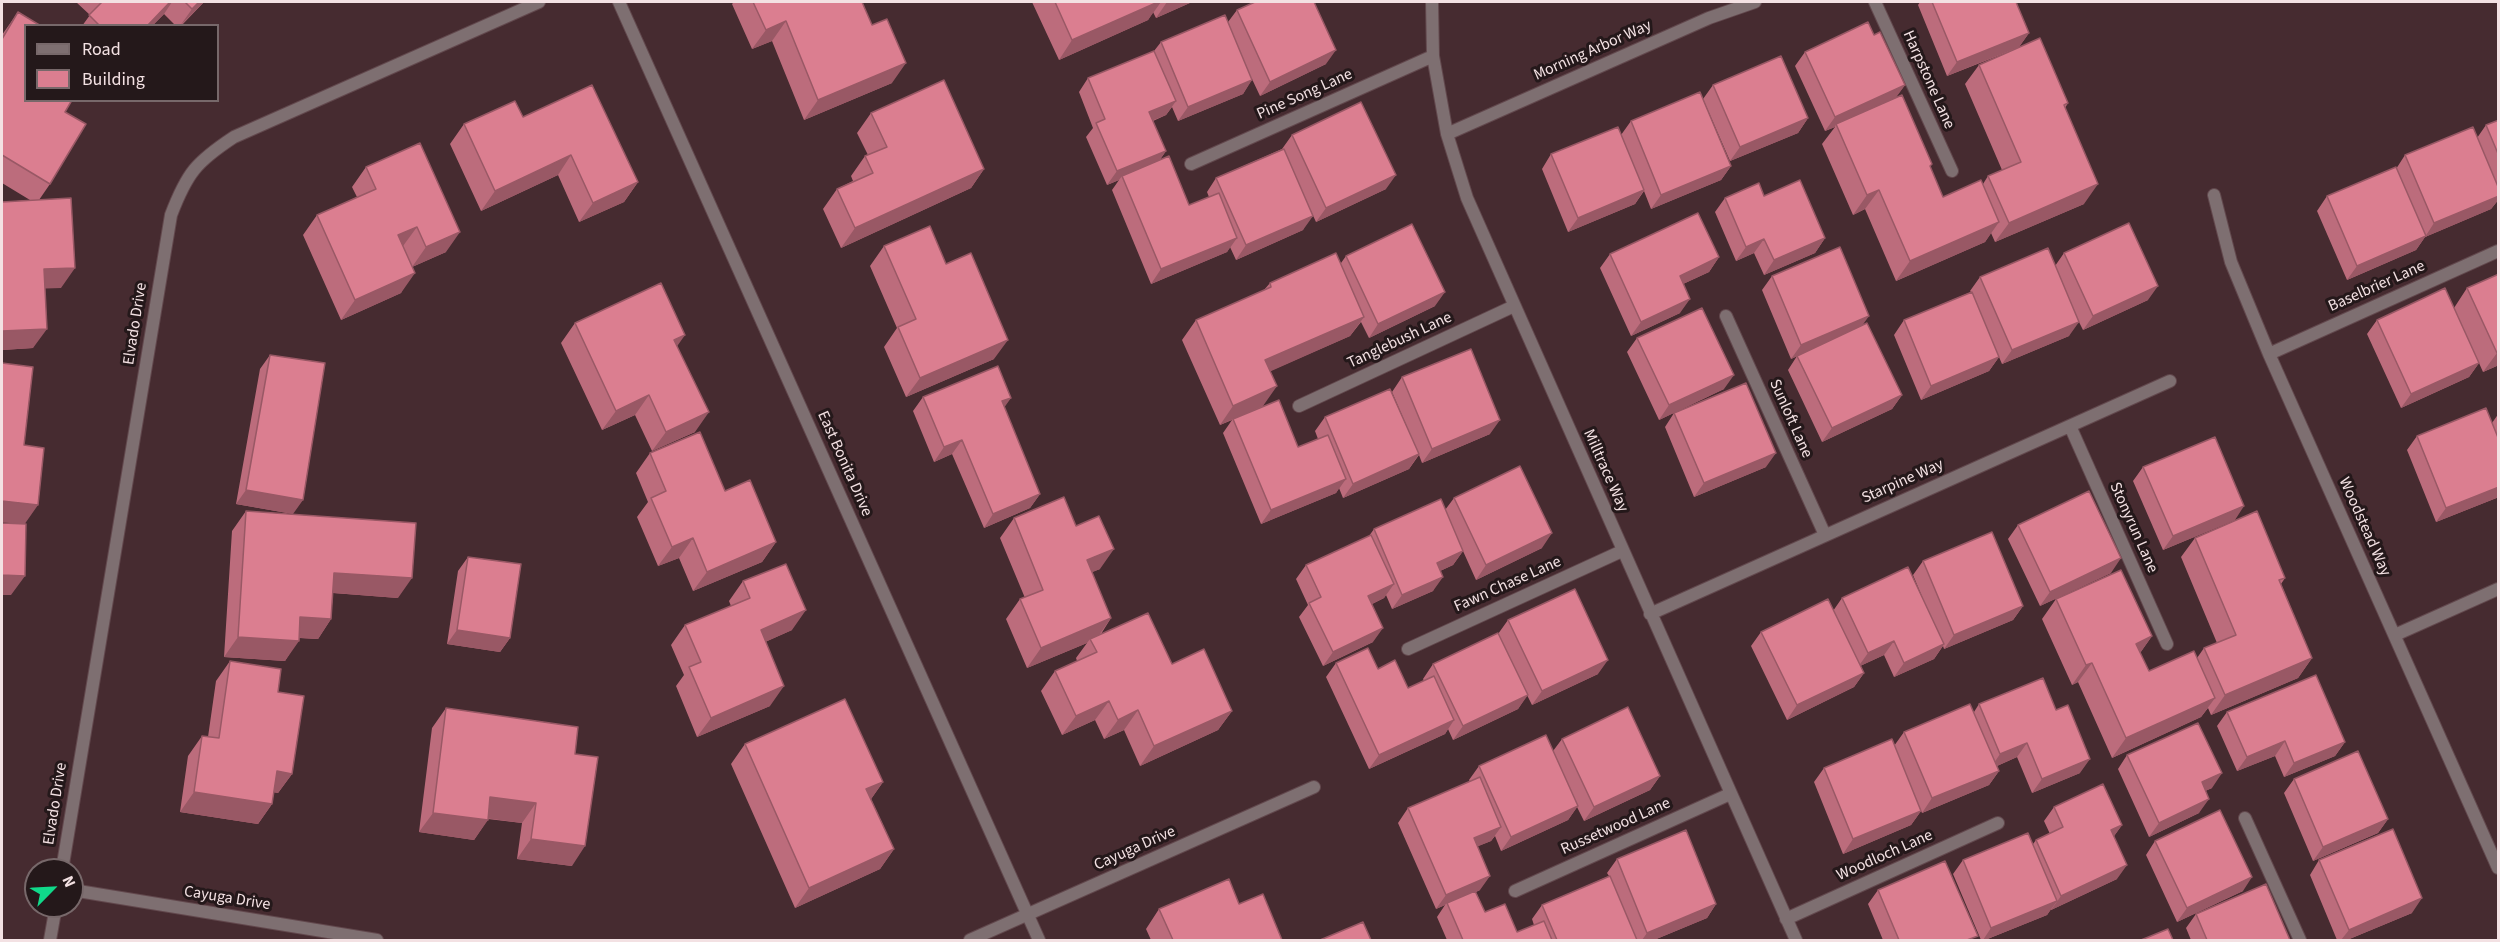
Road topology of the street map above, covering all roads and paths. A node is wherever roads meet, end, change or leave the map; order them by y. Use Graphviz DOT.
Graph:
graph roads {
  1 [pos="539,2"];
  2 [pos="619,2"];
  3 [pos="1432,2"];
  4 [pos="1755,2"];
  5 [pos="1875,2"];
  6 [pos="1433,56"];
  7 [pos="1447,134"];
  8 [pos="1191,164"];
  9 [pos="1952,171"];
  10 [pos="2214,195"];
  11 [pos="2499,251"];
  12 [pos="1514,306"];
  13 [pos="1726,316"];
  14 [pos="2269,354"];
  15 [pos="2170,381"];
  16 [pos="1299,406"];
  17 [pos="2070,426"];
  18 [pos="1825,535"];
  19 [pos="1622,551"];
  20 [pos="2499,589"];
  21 [pos="1650,614"];
  22 [pos="2395,635"];
  23 [pos="2167,644"];
  24 [pos="1407,649"];
  25 [pos="1314,787"];
  26 [pos="1730,794"];
  27 [pos="2245,818"];
  28 [pos="1998,823"];
  29 [pos="64,858"];
  30 [pos="2499,868"];
  31 [pos="1515,891"];
  32 [pos="84,892"];
  33 [pos="1028,915"];
  34 [pos="54,918"];
  35 [pos="1786,919"];
  36 [pos="51,940"];
  37 [pos="376,940"];
  38 [pos="970,940"];
  39 [pos="1039,940"];
  40 [pos="1796,940"];
  41 [pos="2300,940"];
  1 -- 29 [label="street, Elvado Drive"];
  2 -- 33 [label="street, East Bonita Drive"];
  3 -- 6 [label="street, Milltrace Way"];
  4 -- 7 [label="street, Morning Arbor Way"];
  5 -- 9 [label="street, Harpstone Lane"];
  6 -- 7 [label="street, Milltrace Way"];
  6 -- 8 [label="street, Pine Song Lane"];
  7 -- 12 [label="street, Milltrace Way"];
  10 -- 14 [label="street, Woodstead Way"];
  11 -- 14 [label="street, Baselbrier Lane"];
  12 -- 16 [label="street, Tanglebush Lane"];
  12 -- 19 [label="street, Milltrace Way"];
  13 -- 18 [label="street, Sunloft Lane"];
  14 -- 22 [label="street, Woodstead Way"];
  15 -- 17 [label="street, Starpine Way"];
  17 -- 18 [label="street, Starpine Way"];
  17 -- 23 [label="street, Stonyrun Lane"];
  18 -- 21 [label="street, Starpine Way"];
  19 -- 21 [label="street, Milltrace Way"];
  19 -- 24 [label="street, Fawn Chase Lane"];
  20 -- 22 [label="street"];
  21 -- 26 [label="street, Milltrace Way"];
  22 -- 30 [label="street, Woodstead Way"];
  25 -- 33 [label="street, Cayuga Drive"];
  26 -- 31 [label="street, Russetwood Lane"];
  26 -- 35 [label="street, Milltrace Way"];
  27 -- 41 [label="street"];
  28 -- 35 [label="street, Woodloch Lane"];
  32 -- 37 [label="street, Cayuga Drive"];
  33 -- 38 [label="street, Cayuga Drive"];
  33 -- 39 [label="street, East Bonita Drive"];
  34 -- 36 [label="street"];
  35 -- 40 [label="street, Milltrace Way"];
}
